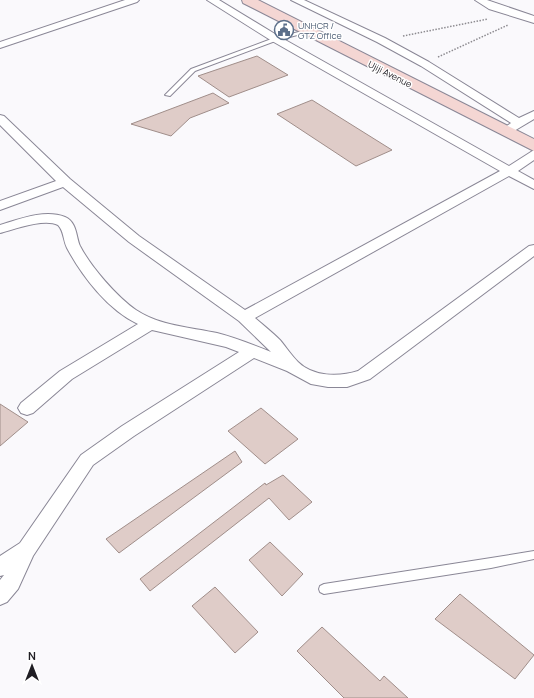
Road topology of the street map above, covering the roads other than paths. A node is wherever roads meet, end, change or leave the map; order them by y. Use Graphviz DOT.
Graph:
graph roads {
  1 [pos="134,0"];
  2 [pos="212,0"];
  3 [pos="248,0"];
  4 [pos="296,0"];
  5 [pos="480,0"];
  6 [pos="532,18"];
  7 [pos="307,31"];
  8 [pos="276,39"];
  9 [pos="0,45"];
  10 [pos="168,95"];
  11 [pos="534,114"];
  12 [pos="0,118"];
  13 [pos="520,123"];
  14 [pos="506,131"];
  15 [pos="534,146"];
  16 [pos="534,154"];
  17 [pos="509,171"];
  18 [pos="65,182"];
  19 [pos="534,184"];
  20 [pos="0,206"];
  21 [pos="0,228"];
  22 [pos="534,249"];
  23 [pos="244,317"];
  24 [pos="150,324"];
  25 [pos="254,350"];
  26 [pos="293,367"];
  27 [pos="27,408"];
  28 [pos="27,549"];
  29 [pos="534,555"];
  30 [pos="0,567"];
  31 [pos="324,589"];
  32 [pos="0,595"];
  1 -- 9 [label="street"];
  2 -- 8 [label="street"];
  3 -- 7 [label="street, Ujiji Avenue"];
  4 -- 13 [label="street"];
  5 -- 6 [label="street"];
  7 -- 8 [label="lane"];
  7 -- 14 [label="street, Ujiji Avenue"];
  8 -- 10 [label="lane"];
  8 -- 17 [label="street"];
  11 -- 13 [label="street"];
  12 -- 18 [label="street"];
  13 -- 14 [label="street"];
  14 -- 15 [label="street, Ujiji Avenue"];
  16 -- 17 [label="street"];
  17 -- 19 [label="street"];
  17 -- 23 [label="street"];
  18 -- 20 [label="street"];
  18 -- 23 [label="street"];
  21 -- 24 [label="street"];
  22 -- 26 [label="street"];
  23 -- 26 [label="street"];
  24 -- 25 [label="street"];
  24 -- 27 [label="street"];
  25 -- 26 [label="street"];
  25 -- 28 [label="street"];
  28 -- 30 [label="street"];
  28 -- 32 [label="street"];
  29 -- 31 [label="lane"];
}
